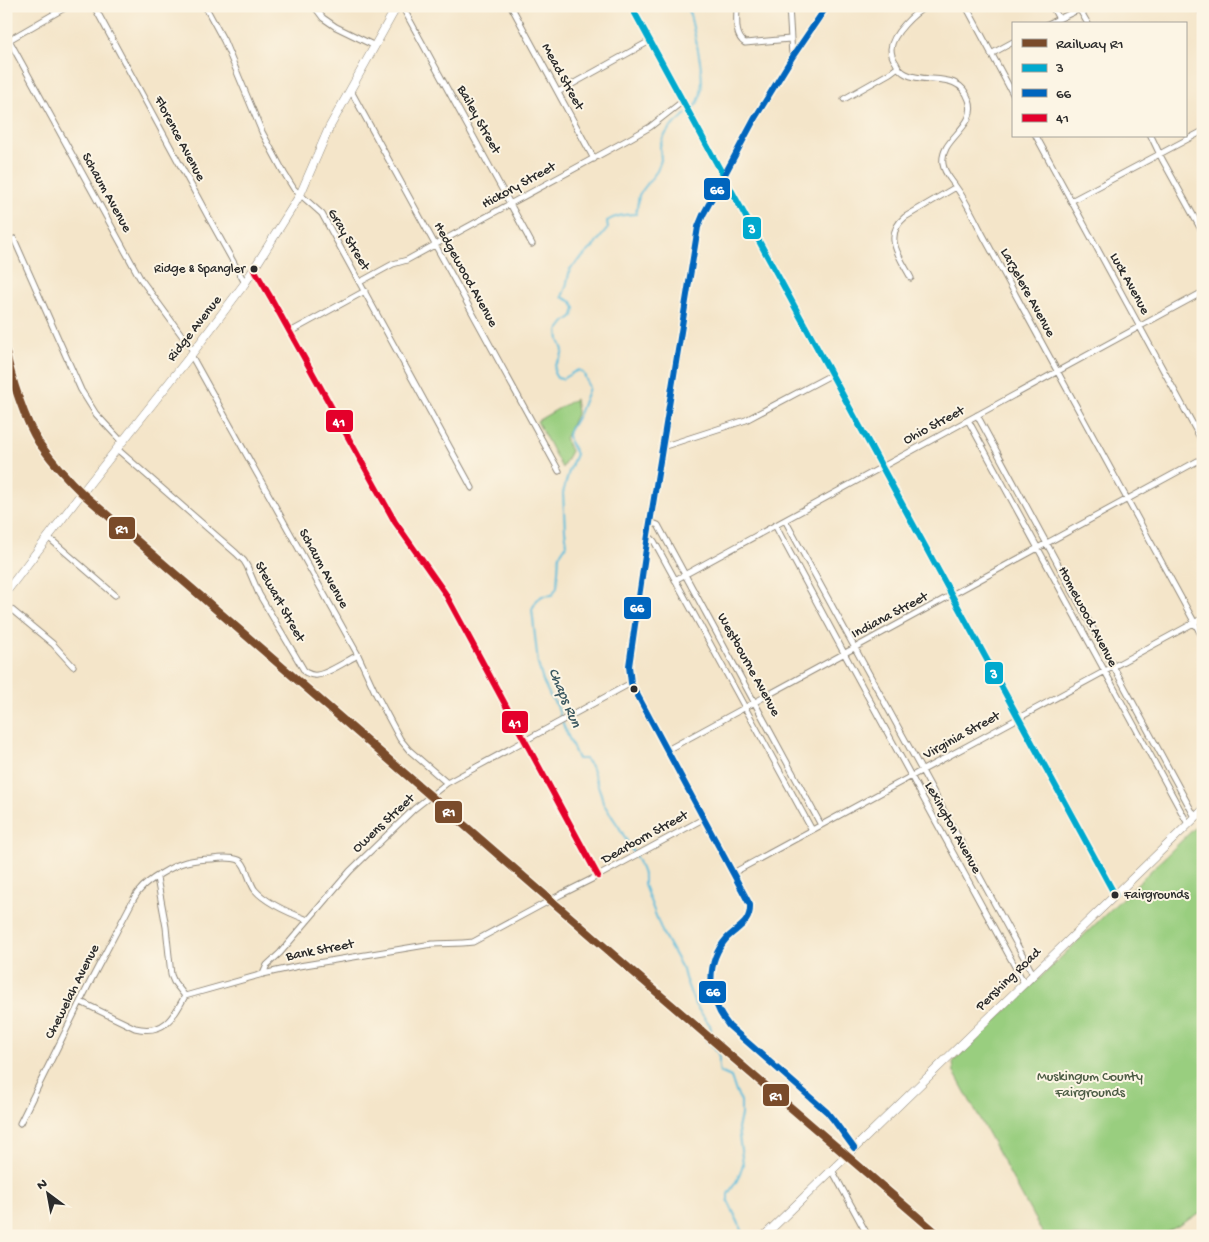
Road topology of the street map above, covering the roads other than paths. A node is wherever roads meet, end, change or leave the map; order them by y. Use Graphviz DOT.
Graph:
graph roads {
  1 [pos="68,6"];
  2 [pos="94,6"];
  3 [pos="205,6"];
  4 [pos="314,6"];
  5 [pos="398,6"];
  6 [pos="402,6"];
  7 [pos="511,6"];
  8 [pos="631,6"];
  9 [pos="736,6"];
  10 [pos="789,6"];
  11 [pos="827,6"];
  12 [pos="927,6"];
  13 [pos="966,6"];
  14 [pos="1052,6"];
  15 [pos="1086,6"];
  16 [pos="1199,6"];
  17 [pos="1080,10"];
  18 [pos="1203,13"];
  19 [pos="1059,19"];
  20 [pos="1052,22"];
  21 [pos="1087,22"];
  22 [pos="790,39"];
  23 [pos="650,41"];
  24 [pos="1012,43"];
  25 [pos="375,46"];
  26 [pos="992,54"];
  27 [pos="792,56"];
  28 [pos="898,68"];
  29 [pos="350,91"];
  30 [pos="558,92"];
  31 [pos="1012,92"];
  32 [pos="844,99"];
  33 [pos="685,104"];
  34 [pos="1203,131"];
  35 [pos="1037,138"];
  36 [pos="1152,138"];
  37 [pos="1159,154"];
  38 [pos="594,159"];
  39 [pos="724,176"];
  40 [pos="956,187"];
  41 [pos="300,195"];
  42 [pos="1071,201"];
  43 [pos="511,204"];
  44 [pos="1203,233"];
  45 [pos="14,239"];
  46 [pos="532,244"];
  47 [pos="435,245"];
  48 [pos="254,269"];
  49 [pos="911,278"];
  50 [pos="360,282"];
  51 [pos="246,283"];
  52 [pos="365,291"];
  53 [pos="1203,292"];
  54 [pos="1140,327"];
  55 [pos="290,332"];
  56 [pos="192,353"];
  57 [pos="1058,372"];
  58 [pos="831,375"];
  59 [pos="977,415"];
  60 [pos="968,420"];
  61 [pos="122,442"];
  62 [pos="1203,443"];
  63 [pos="662,447"];
  64 [pos="117,449"];
  65 [pos="1203,458"];
  66 [pos="881,467"];
  67 [pos="559,471"];
  68 [pos="472,488"];
  69 [pos="1127,499"];
  70 [pos="786,520"];
  71 [pos="650,522"];
  72 [pos="775,525"];
  73 [pos="648,535"];
  74 [pos="48,537"];
  75 [pos="1046,543"];
  76 [pos="1037,548"];
  77 [pos="685,574"];
  78 [pos="675,580"];
  79 [pos="6,592"];
  80 [pos="115,595"];
  81 [pos="951,595"];
  82 [pos="6,605"];
  83 [pos="1203,618"];
  84 [pos="1194,622"];
  85 [pos="1203,638"];
  86 [pos="855,647"];
  87 [pos="844,653"];
  88 [pos="358,655"];
  89 [pos="1113,665"];
  90 [pos="73,666"];
  91 [pos="1103,671"];
  92 [pos="631,683"];
  93 [pos="755,702"];
  94 [pos="745,707"];
  95 [pos="1018,718"];
  96 [pos="524,741"];
  97 [pos="667,750"];
  98 [pos="922,770"];
  99 [pos="912,776"];
  100 [pos="447,783"];
  101 [pos="1203,810"];
  102 [pos="1195,817"];
  103 [pos="703,819"];
  104 [pos="1188,824"];
  105 [pos="821,825"];
  106 [pos="812,830"];
  107 [pos="733,873"];
  108 [pos="598,876"];
  109 [pos="157,878"];
  110 [pos="1115,895"];
  111 [pos="308,920"];
  112 [pos="463,943"];
  113 [pos="263,974"];
  114 [pos="1033,974"];
  115 [pos="1024,983"];
  116 [pos="184,996"];
  117 [pos="81,1002"];
  118 [pos="20,1123"];
  119 [pos="854,1148"];
  120 [pos="832,1170"];
  121 [pos="764,1236"];
  122 [pos="868,1236"];
  1 -- 56 [label="street, Schaum Avenue"];
  2 -- 51 [label="street, Florence Avenue"];
  3 -- 41 [label="street, Gray Street"];
  4 -- 25 [label="street"];
  5 -- 25 [label="street, Ridge Avenue"];
  6 -- 43 [label="street, Bailey Street"];
  7 -- 30 [label="street, Mead Street"];
  8 -- 23 [label="street"];
  9 -- 22 [label="street"];
  10 -- 22 [label="street"];
  11 -- 27 [label="street"];
  12 -- 28 [label="street"];
  13 -- 26 [label="street"];
  14 -- 19 [label="street"];
  15 -- 17 [label="street"];
  16 -- 18 [label="street"];
  17 -- 19 [label="street"];
  17 -- 21 [label="street"];
  19 -- 20 [label="street"];
  22 -- 27 [label="street"];
  23 -- 30 [label="street"];
  23 -- 33 [label="street"];
  24 -- 26 [label="street"];
  25 -- 29 [label="street, Ridge Avenue"];
  26 -- 31 [label="street"];
  27 -- 39 [label="street"];
  28 -- 32 [label="street"];
  28 -- 40 [label="street, Larzelere Avenue"];
  29 -- 41 [label="street, Ridge Avenue"];
  29 -- 47 [label="street, Hedgewood Avenue"];
  30 -- 38 [label="street, Mead Street"];
  33 -- 38 [label="street, Hickory Street"];
  33 -- 39 [label="street"];
  34 -- 37 [label="street"];
  35 -- 42 [label="street, Luck Avenue"];
  36 -- 37 [label="street"];
  37 -- 42 [label="street"];
  37 -- 44 [label="street"];
  38 -- 43 [label="street, Hickory Street"];
  39 -- 58 [label="street"];
  39 -- 63 [label="street"];
  40 -- 49 [label="street"];
  40 -- 57 [label="street, Larzelere Avenue"];
  41 -- 48 [label="street, Ridge Avenue"];
  41 -- 50 [label="street, Gray Street"];
  42 -- 54 [label="street, Luck Avenue"];
  43 -- 46 [label="street, Bailey Street"];
  43 -- 47 [label="street, Hickory Street"];
  45 -- 61 [label="street"];
  47 -- 50 [label="street, Hickory Street"];
  47 -- 67 [label="street, Hedgewood Avenue"];
  48 -- 51 [label="street, Ridge Avenue"];
  48 -- 55 [label="street"];
  50 -- 52 [label="street, Gray Street"];
  51 -- 56 [label="street, Ridge Avenue"];
  52 -- 55 [label="street"];
  52 -- 68 [label="street, Gray Street"];
  53 -- 54 [label="street, Ohio Street"];
  54 -- 57 [label="street, Ohio Street"];
  54 -- 62 [label="street, Luck Avenue"];
  55 -- 96 [label="street"];
  56 -- 61 [label="street, Ridge Avenue"];
  56 -- 88 [label="street, Schaum Avenue"];
  57 -- 59 [label="street, Ohio Street"];
  57 -- 69 [label="street, Larzelere Avenue"];
  58 -- 63 [label="street"];
  58 -- 66 [label="street"];
  59 -- 60 [label="street, Ohio Street"];
  59 -- 75 [label="street, Homewood Avenue"];
  60 -- 66 [label="street, Ohio Street"];
  60 -- 76 [label="street, Homewood Avenue"];
  61 -- 64 [label="street, Ridge Avenue"];
  63 -- 71 [label="street"];
  64 -- 74 [label="street, Ridge Avenue"];
  64 -- 88 [label="street, Stewart Street"];
  65 -- 69 [label="street, Indiana Street"];
  66 -- 70 [label="street, Ohio Street"];
  66 -- 81 [label="street"];
  69 -- 75 [label="street, Indiana Street"];
  69 -- 84 [label="street, Larzelere Avenue"];
  70 -- 72 [label="street, Ohio Street"];
  70 -- 86 [label="street, Lexington Avenue"];
  71 -- 73 [label="street"];
  71 -- 77 [label="street, Westbourne Avenue"];
  72 -- 77 [label="street, Ohio Street"];
  72 -- 87 [label="street, Lexington Avenue"];
  73 -- 78 [label="street, Westbourne Avenue"];
  73 -- 92 [label="street"];
  74 -- 79 [label="street, Ridge Avenue"];
  74 -- 80 [label="street"];
  75 -- 76 [label="street, Indiana Street"];
  75 -- 89 [label="street, Homewood Avenue"];
  76 -- 81 [label="street, Indiana Street"];
  76 -- 91 [label="street, Homewood Avenue"];
  77 -- 78 [label="street, Ohio Street"];
  77 -- 93 [label="street, Westbourne Avenue"];
  78 -- 94 [label="street, Westbourne Avenue"];
  81 -- 86 [label="street, Indiana Street"];
  81 -- 95 [label="street"];
  82 -- 90 [label="street"];
  83 -- 84 [label="street, Virginia Street"];
  84 -- 85 [label="street, Larzelere Avenue"];
  84 -- 89 [label="street, Virginia Street"];
  86 -- 87 [label="street, Indiana Street"];
  86 -- 98 [label="street, Lexington Avenue"];
  87 -- 93 [label="street, Indiana Street"];
  87 -- 99 [label="street, Lexington Avenue"];
  88 -- 100 [label="street, Schaum Avenue"];
  89 -- 91 [label="street, Virginia Street"];
  89 -- 102 [label="street, Homewood Avenue"];
  91 -- 95 [label="street, Virginia Street"];
  91 -- 104 [label="street, Homewood Avenue"];
  92 -- 96 [label="street, Owens Street"];
  92 -- 97 [label="street"];
  93 -- 94 [label="street, Indiana Street"];
  93 -- 105 [label="street, Westbourne Avenue"];
  94 -- 97 [label="street, Indiana Street"];
  94 -- 106 [label="street, Westbourne Avenue"];
  95 -- 98 [label="street, Virginia Street"];
  95 -- 110 [label="street"];
  96 -- 100 [label="street, Owens Street"];
  96 -- 108 [label="street"];
  97 -- 103 [label="street"];
  98 -- 99 [label="street, Virginia Street"];
  98 -- 114 [label="street, Lexington Avenue"];
  99 -- 105 [label="street, Virginia Street"];
  99 -- 115 [label="street, Lexington Avenue"];
  100 -- 111 [label="street, Owens Street"];
  101 -- 102 [label="street, Pershing Road"];
  102 -- 104 [label="street, Pershing Road"];
  103 -- 107 [label="street"];
  103 -- 108 [label="street, Dearborn Street"];
  104 -- 110 [label="street, Pershing Road"];
  105 -- 106 [label="street, Virginia Street"];
  106 -- 107 [label="street, Virginia Street"];
  107 -- 119 [label="street"];
  108 -- 112 [label="street, Dearborn Street"];
  109 -- 111 [label="street, Chewelah Avenue"];
  109 -- 116 [label="street"];
  109 -- 117 [label="street, Chewelah Avenue"];
  110 -- 114 [label="street, Pershing Road"];
  111 -- 113 [label="street, Owens Street"];
  112 -- 113 [label="street, Bank Street"];
  113 -- 116 [label="street, Bank Street"];
  114 -- 115 [label="street, Pershing Road"];
  115 -- 119 [label="street, Pershing Road"];
  116 -- 117 [label="street"];
  117 -- 118 [label="street, Chewelah Avenue"];
  119 -- 120 [label="street, Pershing Road"];
  120 -- 121 [label="street, Pershing Road"];
  120 -- 122 [label="street"];
}
